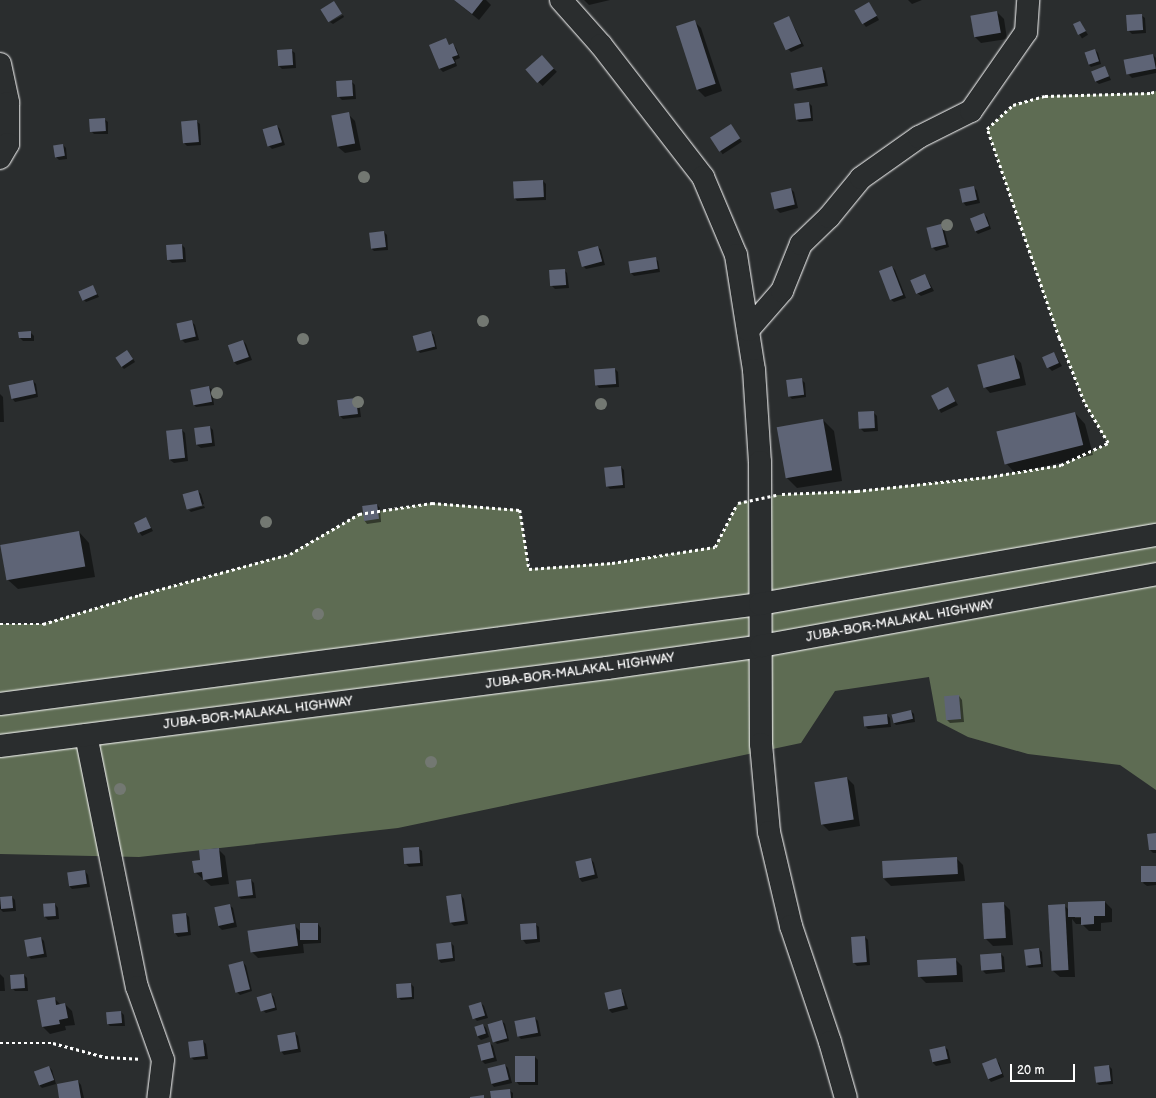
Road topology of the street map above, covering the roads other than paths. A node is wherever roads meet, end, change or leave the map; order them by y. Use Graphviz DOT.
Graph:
graph roads {
  1 [pos="561,0"];
  2 [pos="1028,0"];
  3 [pos="0,64"];
  4 [pos="0,158"];
  5 [pos="748,330"];
  6 [pos="1156,535"];
  7 [pos="1156,574"];
  8 [pos="760,604"];
  9 [pos="761,646"];
  10 [pos="0,704"];
  11 [pos="86,735"];
  12 [pos="0,746"];
  13 [pos="158,1098"];
  14 [pos="846,1098"];
  1 -- 5 [label="main road"];
  2 -- 5 [label="main road"];
  3 -- 4 [label="main road"];
  5 -- 8 [label="main road"];
  6 -- 8 [label="main road"];
  7 -- 9 [label="main road, JUBA-BOR-MALAKAL HIGHWAY"];
  8 -- 9 [label="main road"];
  8 -- 10 [label="main road"];
  9 -- 11 [label="main road, JUBA-BOR-MALAKAL HIGHWAY"];
  9 -- 14 [label="main road"];
  11 -- 12 [label="main road, JUBA-BOR-MALAKAL HIGHWAY"];
  11 -- 13 [label="main road"];
}
